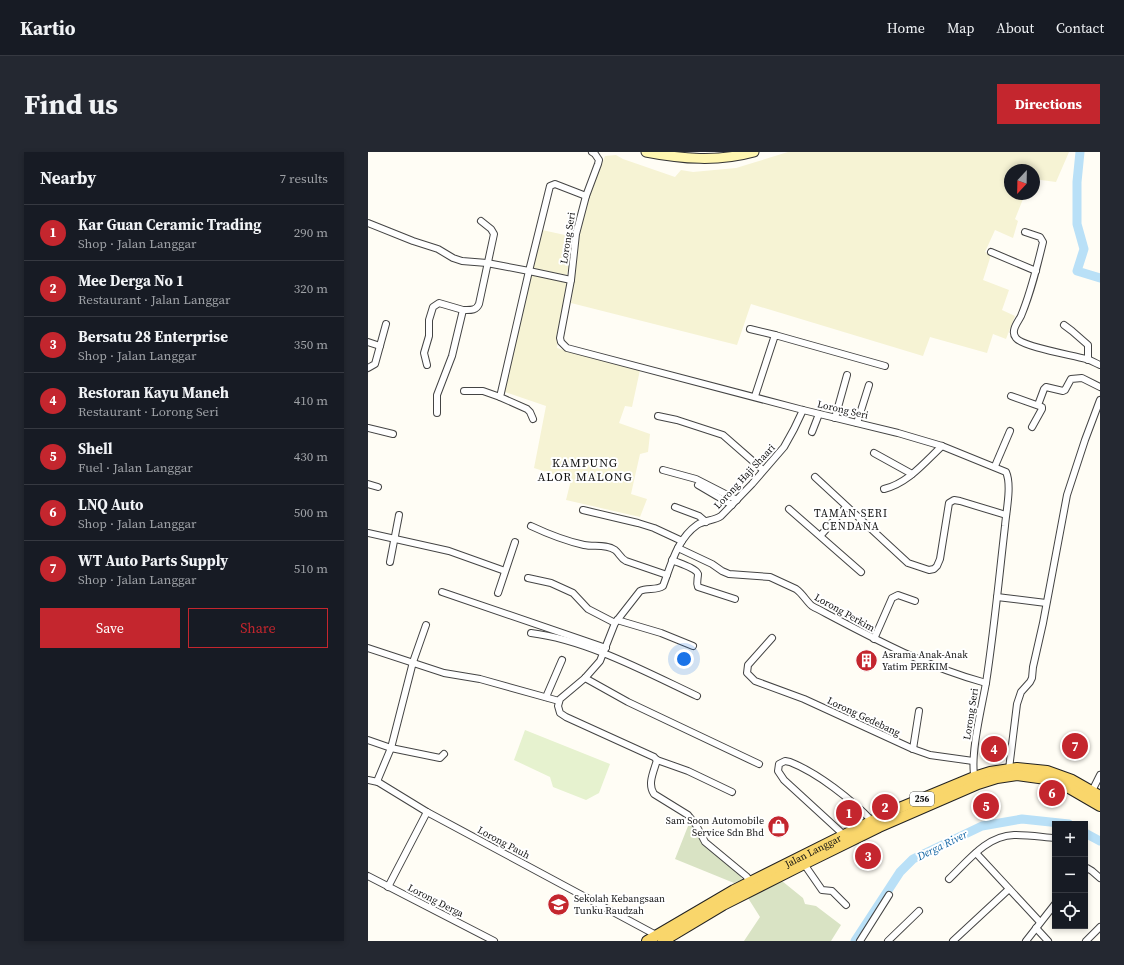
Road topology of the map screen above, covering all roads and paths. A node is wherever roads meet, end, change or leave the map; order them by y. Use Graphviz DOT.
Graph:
graph roads {
  1 [pos="592,152"];
  2 [pos="646,152"];
  3 [pos="754,152"];
  4 [pos="586,196"];
  5 [pos="481,221"];
  6 [pos="368,223"];
  7 [pos="1025,232"];
  8 [pos="991,252"];
  9 [pos="487,263"];
  10 [pos="529,270"];
  11 [pos="1036,271"];
  12 [pos="571,280"];
  13 [pos="463,310"];
  14 [pos="386,324"];
  15 [pos="1064,325"];
  16 [pos="750,329"];
  17 [pos="775,336"];
  18 [pos="368,342"];
  19 [pos="380,346"];
  20 [pos="1088,360"];
  21 [pos="427,364"];
  22 [pos="1100,365"];
  23 [pos="885,366"];
  24 [pos="368,368"];
  25 [pos="847,375"];
  26 [pos="869,385"];
  27 [pos="1100,387"];
  28 [pos="464,392"];
  29 [pos="755,396"];
  30 [pos="1011,396"];
  31 [pos="500,397"];
  32 [pos="1100,400"];
  33 [pos="1038,405"];
  34 [pos="803,410"];
  35 [pos="437,413"];
  36 [pos="819,414"];
  37 [pos="658,416"];
  38 [pos="835,418"];
  39 [pos="533,419"];
  40 [pos="857,422"];
  41 [pos="1032,427"];
  42 [pos="368,428"];
  43 [pos="1010,431"];
  44 [pos="812,432"];
  45 [pos="393,434"];
  46 [pos="942,446"];
  47 [pos="874,453"];
  48 [pos="995,466"];
  49 [pos="663,470"];
  50 [pos="763,470"];
  51 [pos="912,474"];
  52 [pos="814,477"];
  53 [pos="368,484"];
  54 [pos="698,485"];
  55 [pos="378,487"];
  56 [pos="884,489"];
  57 [pos="737,500"];
  58 [pos="732,505"];
  59 [pos="675,507"];
  60 [pos="846,507"];
  61 [pos="789,509"];
  62 [pos="583,510"];
  63 [pos="399,515"];
  64 [pos="1006,515"];
  65 [pos="706,522"];
  66 [pos="531,526"];
  67 [pos="368,533"];
  68 [pos="820,535"];
  69 [pos="394,539"];
  70 [pos="682,541"];
  71 [pos="515,542"];
  72 [pos="678,548"];
  73 [pos="672,560"];
  74 [pos="390,562"];
  75 [pos="505,570"];
  76 [pos="862,572"];
  77 [pos="667,575"];
  78 [pos="528,578"];
  79 [pos="442,592"];
  80 [pos="498,593"];
  81 [pos="997,597"];
  82 [pos="735,600"];
  83 [pos="915,601"];
  84 [pos="1046,603"];
  85 [pos="616,621"];
  86 [pos="426,625"];
  87 [pos="531,633"];
  88 [pos="772,638"];
  89 [pos="874,639"];
  90 [pos="694,646"];
  91 [pos="368,648"];
  92 [pos="605,651"];
  93 [pos="562,660"];
  94 [pos="413,662"];
  95 [pos="586,678"];
  96 [pos="986,683"];
  97 [pos="697,696"];
  98 [pos="546,697"];
  99 [pos="559,701"];
  100 [pos="919,712"];
  101 [pos="368,740"];
  102 [pos="391,748"];
  103 [pos="913,749"];
  104 [pos="444,754"];
  105 [pos="657,760"];
  106 [pos="973,761"];
  107 [pos="759,764"];
  108 [pos="1009,769"];
  109 [pos="1100,775"];
  110 [pos="368,780"];
  111 [pos="976,780"];
  112 [pos="378,782"];
  113 [pos="732,792"];
  114 [pos="1096,794"];
  115 [pos="1100,806"];
  116 [pos="427,812"];
  117 [pos="872,821"];
  118 [pos="844,835"];
  119 [pos="1052,838"];
  120 [pos="976,852"];
  121 [pos="804,864"];
  122 [pos="1088,869"];
  123 [pos="368,876"];
  124 [pos="1100,878"];
  125 [pos="949,879"];
  126 [pos="754,885"];
  127 [pos="388,887"];
  128 [pos="1009,889"];
  129 [pos="889,895"];
  130 [pos="846,904"];
  131 [pos="1052,908"];
  132 [pos="919,911"];
  133 [pos="1040,922"];
  134 [pos="1100,927"];
  135 [pos="1036,928"];
  136 [pos="659,938"];
  137 [pos="494,941"];
  138 [pos="647,941"];
  139 [pos="860,941"];
  140 [pos="888,941"];
  141 [pos="954,941"];
  142 [pos="1026,941"];
  143 [pos="1048,941"];
  144 [pos="1086,941"];
  1 -- 4 [label="street, Lorong Seri"];
  2 -- 3 [label="main road"];
  4 -- 10 [label="street"];
  4 -- 12 [label="street, Lorong Seri"];
  5 -- 9 [label="street"];
  6 -- 9 [label="street"];
  7 -- 11 [label="street"];
  8 -- 11 [label="street"];
  9 -- 10 [label="street"];
  9 -- 13 [label="street"];
  10 -- 12 [label="street"];
  10 -- 31 [label="street"];
  11 -- 20 [label="street"];
  12 -- 29 [label="street, Lorong Seri"];
  13 -- 21 [label="street"];
  13 -- 35 [label="street"];
  14 -- 19 [label="street"];
  15 -- 20 [label="street"];
  16 -- 17 [label="street"];
  17 -- 23 [label="street"];
  17 -- 29 [label="street"];
  18 -- 19 [label="street"];
  19 -- 24 [label="street"];
  20 -- 22 [label="street"];
  25 -- 38 [label="street"];
  26 -- 40 [label="street"];
  27 -- 33 [label="street"];
  28 -- 31 [label="street"];
  29 -- 34 [label="street, Lorong Seri"];
  30 -- 33 [label="street"];
  31 -- 39 [label="street"];
  32 -- 84 [label="street"];
  33 -- 41 [label="street"];
  34 -- 36 [label="street, Lorong Seri"];
  34 -- 50 [label="street, Lorong Haji Shaari"];
  36 -- 38 [label="street, Lorong Seri"];
  36 -- 44 [label="street"];
  37 -- 50 [label="street"];
  38 -- 40 [label="street, Lorong Seri"];
  40 -- 46 [label="street, Lorong Seri"];
  42 -- 45 [label="street"];
  43 -- 48 [label="street"];
  46 -- 48 [label="street, Lorong Seri"];
  46 -- 51 [label="street"];
  47 -- 51 [label="street"];
  48 -- 64 [label="street, Lorong Seri"];
  49 -- 57 [label="street"];
  50 -- 57 [label="street, Lorong Haji Shaari"];
  51 -- 56 [label="street"];
  52 -- 60 [label="street"];
  53 -- 55 [label="street"];
  54 -- 58 [label="street"];
  57 -- 58 [label="street, Lorong Haji Shaari"];
  58 -- 65 [label="street, Lorong Haji Shaari"];
  59 -- 65 [label="street"];
  60 -- 64 [label="street"];
  60 -- 68 [label="street"];
  61 -- 68 [label="street"];
  62 -- 70 [label="street"];
  63 -- 69 [label="street"];
  64 -- 81 [label="street, Lorong Seri"];
  65 -- 70 [label="street, Lorong Haji Shaari"];
  66 -- 77 [label="street"];
  67 -- 69 [label="street"];
  68 -- 76 [label="street"];
  69 -- 74 [label="street"];
  69 -- 75 [label="street"];
  70 -- 72 [label="street, Lorong Haji Shaari"];
  71 -- 75 [label="street"];
  72 -- 73 [label="street, Lorong Haji Shaari"];
  72 -- 89 [label="street, Lorong Perkim"];
  73 -- 77 [label="street, Lorong Haji Shaari"];
  73 -- 82 [label="street"];
  75 -- 80 [label="street"];
  77 -- 85 [label="street, Lorong Haji Shaari"];
  78 -- 85 [label="street"];
  79 -- 92 [label="street"];
  81 -- 84 [label="street"];
  81 -- 96 [label="street, Lorong Seri"];
  83 -- 89 [label="street"];
  84 -- 108 [label="street"];
  85 -- 90 [label="street"];
  85 -- 92 [label="street, Lorong Haji Shaari"];
  86 -- 94 [label="street"];
  87 -- 92 [label="street"];
  88 -- 103 [label="street, Lorong Gedebang"];
  89 -- 96 [label="street, Lorong Perkim"];
  91 -- 94 [label="street"];
  92 -- 95 [label="street, Lorong Haji Shaari"];
  92 -- 97 [label="street"];
  93 -- 98 [label="street"];
  94 -- 98 [label="street"];
  94 -- 102 [label="street"];
  95 -- 99 [label="street, Lorong Haji Shaari"];
  95 -- 107 [label="street"];
  96 -- 106 [label="street, Lorong Seri"];
  98 -- 99 [label="street"];
  99 -- 105 [label="street"];
  100 -- 103 [label="street"];
  101 -- 102 [label="street"];
  102 -- 104 [label="street"];
  102 -- 112 [label="street"];
  103 -- 106 [label="street, Lorong Gedebang"];
  105 -- 113 [label="street"];
  105 -- 126 [label="street"];
  106 -- 111 [label="street, Lorong Seri"];
  108 -- 111 [label="main road, Jalan Langgar / 256"];
  108 -- 114 [label="main road, Jalan Langgar / 256"];
  109 -- 114 [label="street"];
  110 -- 112 [label="street"];
  111 -- 115 [label="main road, Jalan Langgar / 256"];
  111 -- 117 [label="main road, Jalan Langgar / 256"];
  111 -- 121 [label="main road, Jalan Langgar / 256"];
  112 -- 116 [label="street, Lorong Pauh"];
  116 -- 127 [label="street"];
  116 -- 136 [label="street, Lorong Pauh"];
  117 -- 118 [label="main road, Jalan Langgar / 256"];
  117 -- 118 [label="street"];
  118 -- 126 [label="main road, Jalan Langgar / 256"];
  119 -- 120 [label="street"];
  120 -- 125 [label="street"];
  120 -- 128 [label="street"];
  121 -- 126 [label="main road, Jalan Langgar / 256"];
  121 -- 130 [label="street"];
  122 -- 124 [label="street"];
  123 -- 127 [label="street, Lorong Derga"];
  126 -- 136 [label="main road, Jalan Langgar / 256"];
  127 -- 137 [label="street, Lorong Derga"];
  128 -- 133 [label="street"];
  128 -- 141 [label="street"];
  129 -- 139 [label="street"];
  131 -- 133 [label="street"];
  132 -- 140 [label="street"];
  133 -- 135 [label="street"];
  134 -- 144 [label="street"];
  135 -- 142 [label="street"];
  135 -- 143 [label="street"];
  136 -- 138 [label="main road, Jalan Langgar / 256"];
}
